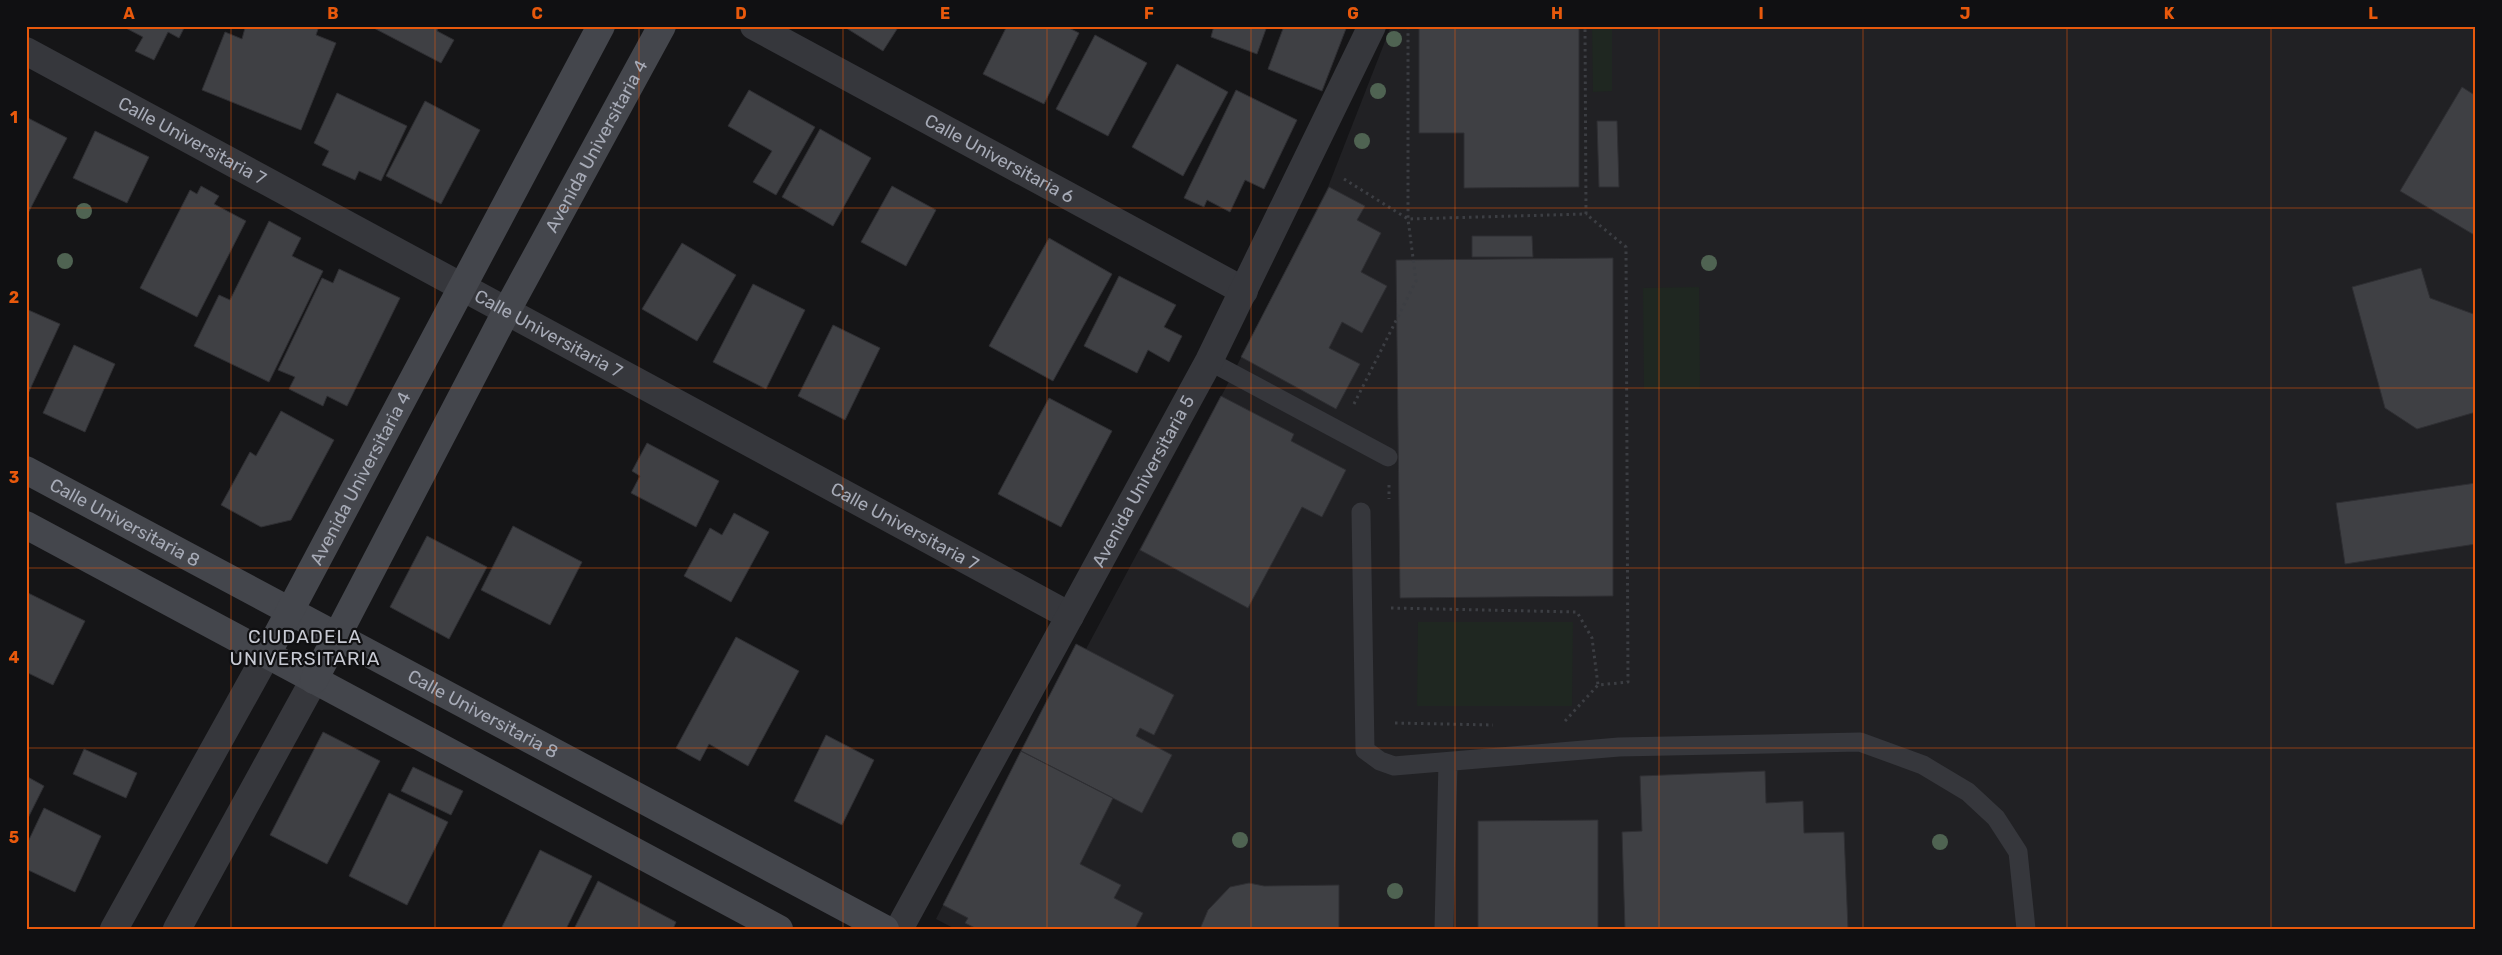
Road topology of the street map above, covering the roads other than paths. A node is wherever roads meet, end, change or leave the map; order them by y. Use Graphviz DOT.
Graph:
graph roads {
  1 [pos="601,26"];
  2 [pos="662,26"];
  3 [pos="754,26"];
  4 [pos="1372,26"];
  5 [pos="26,51"];
  6 [pos="461,287"];
  7 [pos="1244,291"];
  8 [pos="506,312"];
  9 [pos="1209,362"];
  10 [pos="1388,457"];
  11 [pos="26,470"];
  12 [pos="1361,512"];
  13 [pos="26,525"];
  14 [pos="291,610"];
  15 [pos="1070,616"];
  16 [pos="338,637"];
  17 [pos="267,654"];
  18 [pos="314,680"];
  19 [pos="1448,762"];
  20 [pos="114,929"];
  21 [pos="178,929"];
  22 [pos="779,929"];
  23 [pos="886,929"];
  24 [pos="899,929"];
  25 [pos="1444,929"];
  26 [pos="2026,929"];
  1 -- 6 [label="street, Avenida Universitaria 4"];
  2 -- 8 [label="street, Avenida Universitaria 4"];
  3 -- 7 [label="street, Calle Universitaria 6"];
  4 -- 7 [label="street, Avenida Universitaria 5"];
  5 -- 6 [label="street, Calle Universitaria 7"];
  6 -- 8 [label="street, Calle Universitaria 7"];
  6 -- 14 [label="street, Avenida Universitaria 4"];
  7 -- 9 [label="street, Avenida Universitaria 5"];
  8 -- 15 [label="street, Calle Universitaria 7"];
  8 -- 16 [label="street, Avenida Universitaria 4"];
  9 -- 10 [label="lane"];
  9 -- 15 [label="street, Avenida Universitaria 5"];
  11 -- 14 [label="street, Calle Universitaria 8"];
  12 -- 19 [label="lane"];
  13 -- 17 [label="street"];
  14 -- 16 [label="street, Calle Universitaria 8"];
  14 -- 17 [label="street, Avenida Universitaria 4"];
  15 -- 24 [label="street, Avenida Universitaria 5"];
  16 -- 18 [label="street, Avenida Universitaria 4"];
  16 -- 23 [label="street, Calle Universitaria 8"];
  17 -- 18 [label="street"];
  17 -- 20 [label="street, Avenida Universitaria 4"];
  18 -- 21 [label="street, Avenida Universitaria 4"];
  18 -- 22 [label="street"];
  19 -- 25 [label="lane"];
  19 -- 26 [label="lane"];
}
